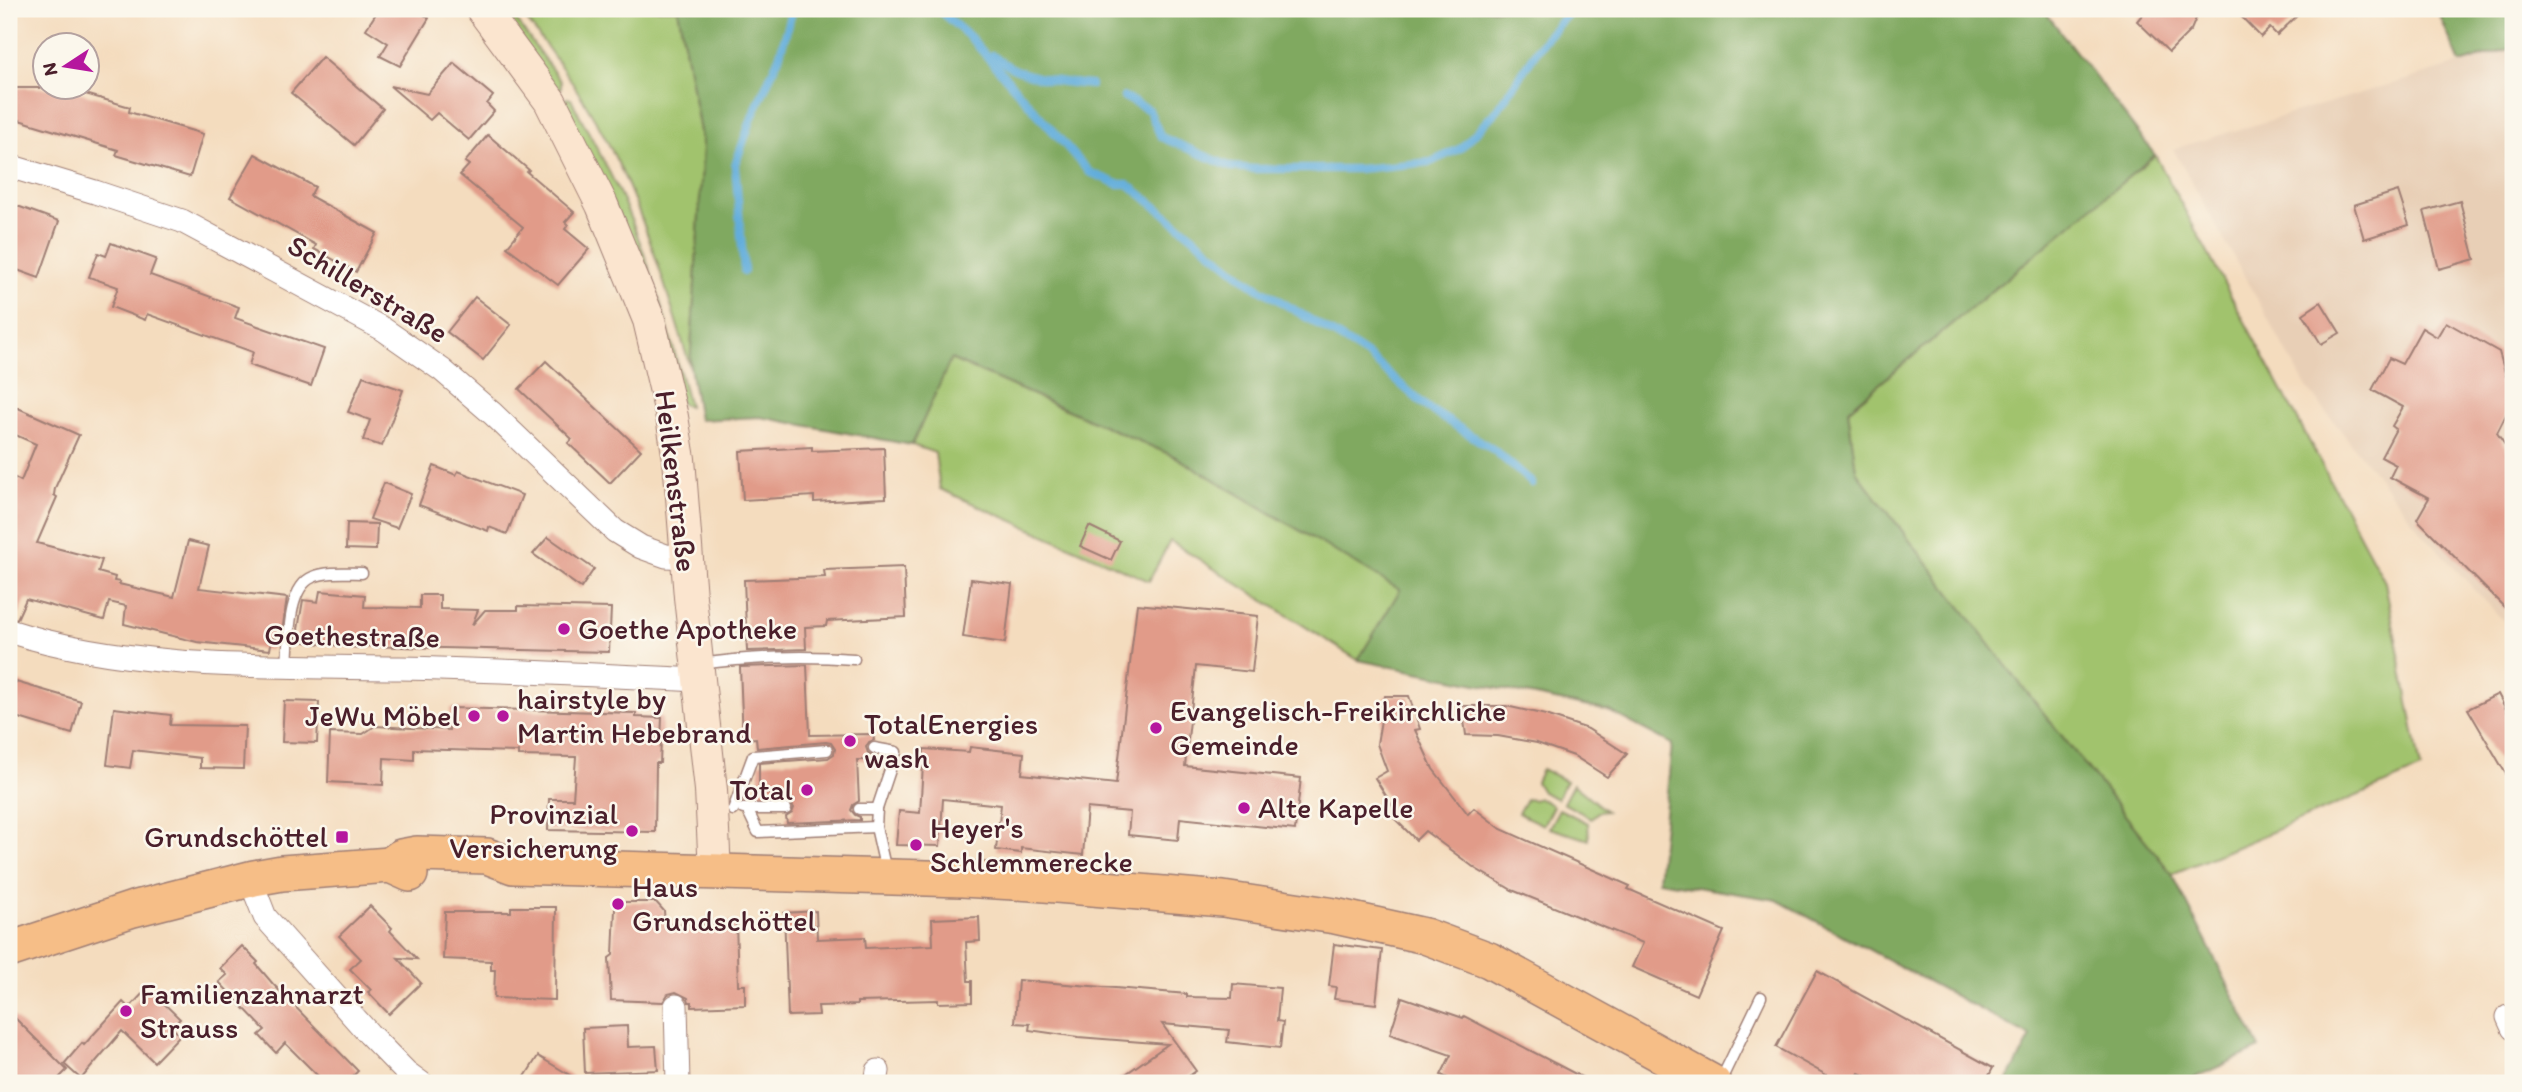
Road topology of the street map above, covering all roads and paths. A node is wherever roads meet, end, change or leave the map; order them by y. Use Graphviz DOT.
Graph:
graph roads {
  1 [pos="482,9"];
  2 [pos="9,166"];
  3 [pos="687,557"];
  4 [pos="362,573"];
  5 [pos="9,631"];
  6 [pos="854,659"];
  7 [pos="287,666"];
  8 [pos="697,672"];
  9 [pos="874,748"];
  10 [pos="827,750"];
  11 [pos="859,808"];
  12 [pos="786,809"];
  13 [pos="877,809"];
  14 [pos="722,810"];
  15 [pos="747,810"];
  16 [pos="876,827"];
  17 [pos="715,872"];
  18 [pos="888,877"];
  19 [pos="254,878"];
  20 [pos="9,950"];
  21 [pos="1761,997"];
  22 [pos="676,1006"];
  23 [pos="421,1083"];
  24 [pos="678,1083"];
  25 [pos="1713,1083"];
  26 [pos="1720,1083"];
  1 -- 3 [label="street, Heilkenstraße"];
  2 -- 3 [label="street, Schillerstraße"];
  3 -- 8 [label="street, Heilkenstraße"];
  4 -- 7 [label="lane"];
  5 -- 7 [label="street, Goethestraße"];
  6 -- 8 [label="lane"];
  7 -- 8 [label="street, Goethestraße"];
  8 -- 14 [label="street, Heilkenstraße"];
  9 -- 13 [label="lane"];
  10 -- 14 [label="lane"];
  11 -- 13 [label="lane"];
  12 -- 15 [label="lane"];
  13 -- 16 [label="lane"];
  14 -- 15 [label="lane"];
  14 -- 17 [label="street, Heilkenstraße"];
  15 -- 16 [label="lane"];
  16 -- 18 [label="lane"];
  17 -- 18 [label="main road"];
  17 -- 19 [label="main road"];
  18 -- 25 [label="main road"];
  19 -- 20 [label="main road"];
  19 -- 23 [label="street"];
  21 -- 26 [label="lane"];
  22 -- 24 [label="street"];
}
